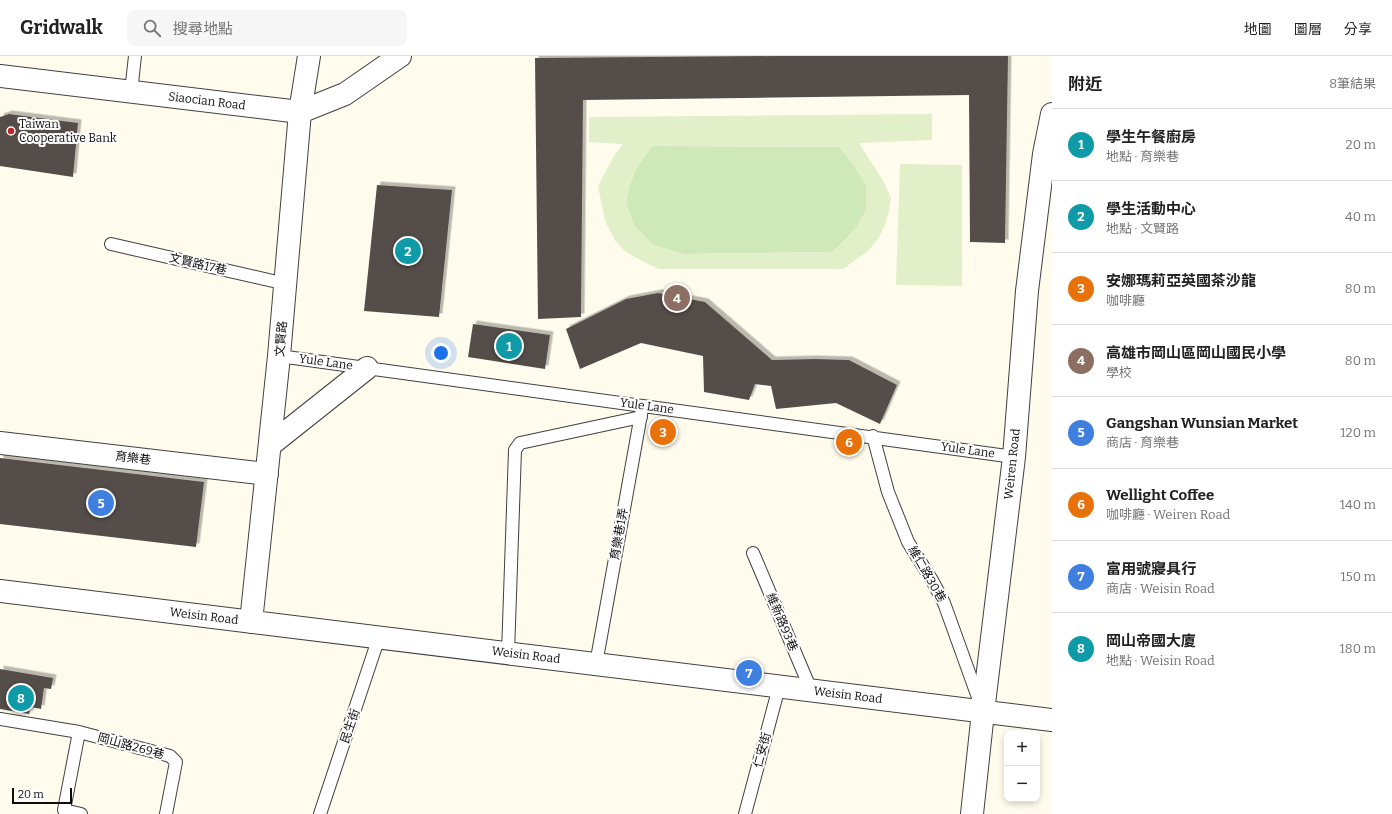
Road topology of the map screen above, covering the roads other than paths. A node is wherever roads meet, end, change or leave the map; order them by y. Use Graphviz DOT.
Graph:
graph roads {
  1 [pos="135,56"];
  2 [pos="309,56"];
  3 [pos="400,56"];
  4 [pos="0,76"];
  5 [pos="131,92"];
  6 [pos="300,112"];
  7 [pos="1052,114"];
  8 [pos="111,244"];
  9 [pos="286,284"];
  10 [pos="279,356"];
  11 [pos="367,368"];
  12 [pos="642,411"];
  13 [pos="873,436"];
  14 [pos="0,443"];
  15 [pos="270,445"];
  16 [pos="1014,457"];
  17 [pos="266,474"];
  18 [pos="753,553"];
  19 [pos="0,591"];
  20 [pos="250,622"];
  21 [pos="380,637"];
  22 [pos="508,653"];
  23 [pos="596,664"];
  24 [pos="780,687"];
  25 [pos="812,690"];
  26 [pos="983,712"];
  27 [pos="0,719"];
  28 [pos="1052,720"];
  29 [pos="79,732"];
  30 [pos="81,814"];
  31 [pos="166,814"];
  32 [pos="320,814"];
  33 [pos="745,814"];
  34 [pos="972,814"];
  1 -- 5 [label="lane"];
  2 -- 6 [label="street, 文賢路"];
  3 -- 6 [label="street, Siaocian Road"];
  4 -- 5 [label="street, Siaocian Road"];
  5 -- 6 [label="street, Siaocian Road"];
  6 -- 9 [label="street, 文賢路"];
  7 -- 16 [label="street, Weiren Road"];
  8 -- 9 [label="lane, 文賢路17巷"];
  9 -- 10 [label="street, 文賢路"];
  10 -- 11 [label="lane, Yule Lane"];
  10 -- 15 [label="street, 文賢路"];
  11 -- 12 [label="lane, Yule Lane"];
  11 -- 15 [label="street"];
  12 -- 13 [label="lane, Yule Lane"];
  12 -- 22 [label="lane"];
  12 -- 23 [label="lane, 育樂巷1弄"];
  13 -- 16 [label="lane, Yule Lane"];
  13 -- 26 [label="lane, 維仁路30巷"];
  14 -- 17 [label="street, 育樂巷"];
  15 -- 17 [label="street, 文賢路"];
  16 -- 26 [label="street, Weiren Road"];
  17 -- 20 [label="street, 文賢路"];
  18 -- 25 [label="lane, 維新路93巷"];
  19 -- 20 [label="street, Weisin Road"];
  20 -- 21 [label="street, Weisin Road"];
  21 -- 22 [label="street, Weisin Road"];
  21 -- 32 [label="lane, 民生街"];
  22 -- 23 [label="street, Weisin Road"];
  23 -- 24 [label="street, Weisin Road"];
  24 -- 25 [label="street, Weisin Road"];
  24 -- 33 [label="lane, 仁安街"];
  25 -- 26 [label="street, Weisin Road"];
  26 -- 28 [label="street, Weisin Road"];
  26 -- 34 [label="street, Weiren Road"];
  27 -- 29 [label="lane, 岡山路269巷"];
  29 -- 30 [label="lane"];
  29 -- 31 [label="lane, 岡山路269巷"];
}
